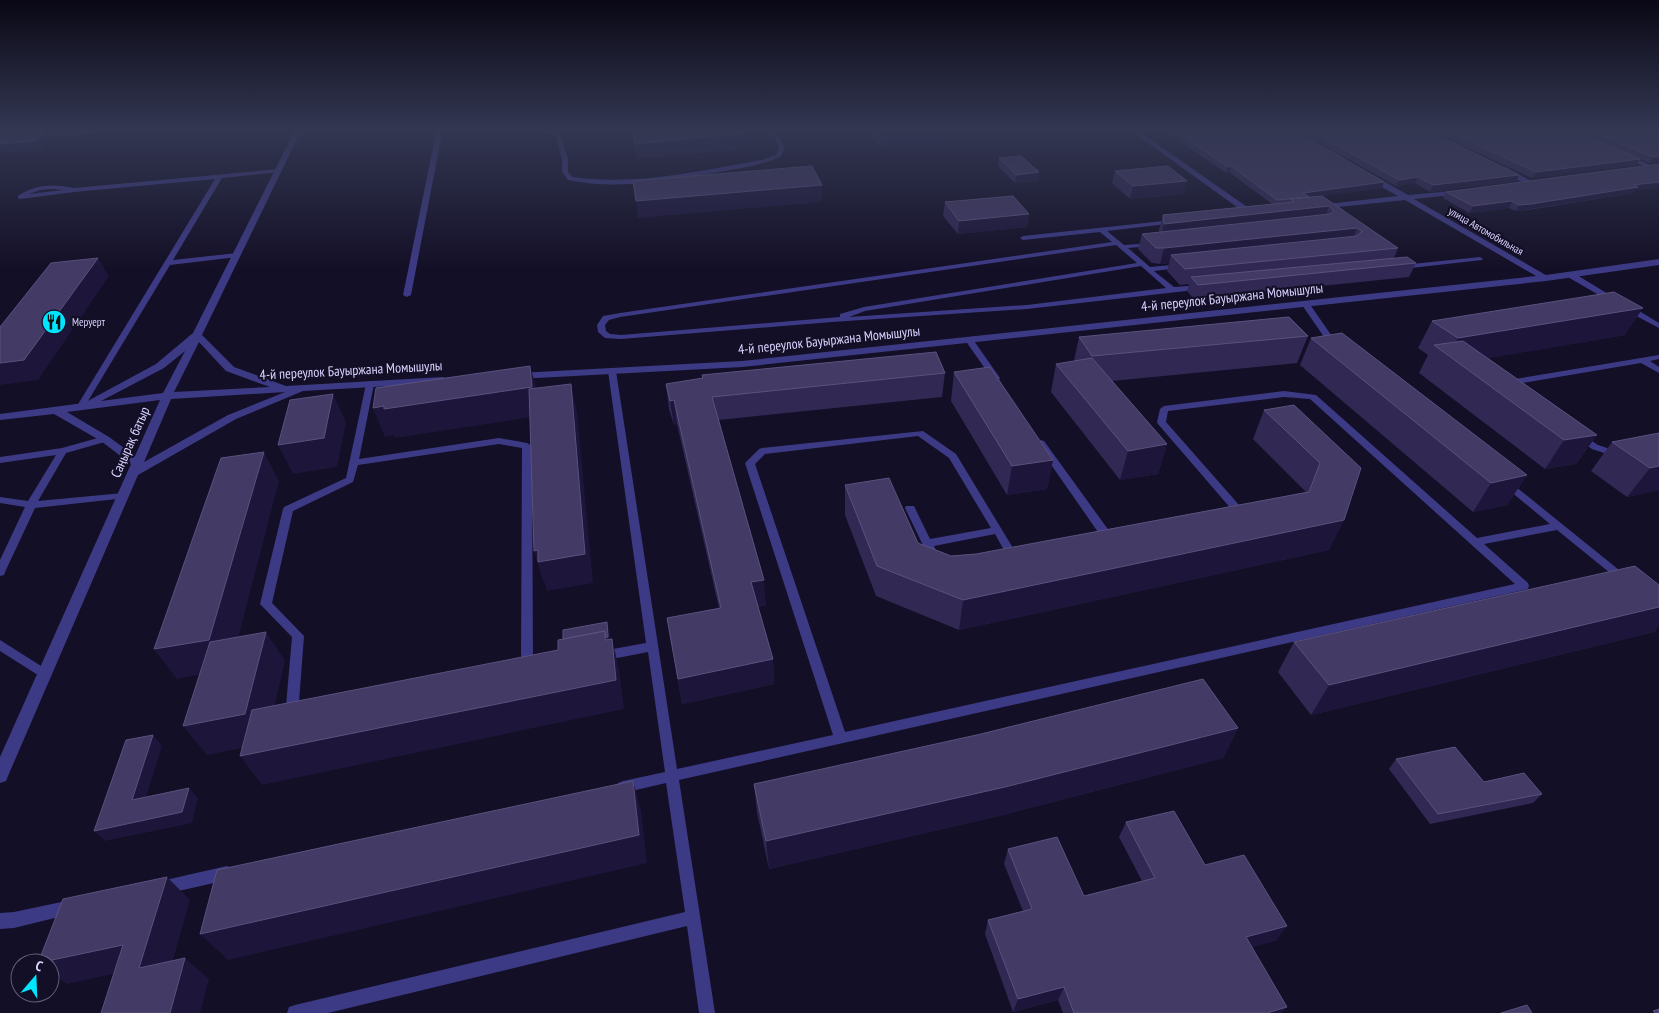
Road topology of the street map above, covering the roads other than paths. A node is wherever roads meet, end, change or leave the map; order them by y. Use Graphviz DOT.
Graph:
graph roads {
  1 [pos="229,175"];
  2 [pos="277,175"];
  3 [pos="431,175"];
  4 [pos="568,175"];
  5 [pos="680,175"];
  6 [pos="1197,175"];
  7 [pos="1368,175"];
  8 [pos="1514,175"];
  9 [pos="220,176"];
  10 [pos="1538,181"];
  11 [pos="1529,182"];
  12 [pos="1510,185"];
  13 [pos="74,190"];
  14 [pos="1473,190"];
  15 [pos="1408,199"];
  16 [pos="1310,208"];
  17 [pos="1261,212"];
  18 [pos="1251,213"];
  19 [pos="1242,214"];
  20 [pos="1186,220"];
  21 [pos="1101,229"];
  22 [pos="1023,238"];
  23 [pos="1160,243"];
  24 [pos="1119,245"];
  25 [pos="237,255"];
  26 [pos="1480,259"];
  27 [pos="1659,262"];
  28 [pos="168,263"];
  29 [pos="1187,265"];
  30 [pos="1145,266"];
  31 [pos="1393,268"];
  32 [pos="1569,274"];
  33 [pos="1546,278"];
  34 [pos="1206,286"];
  35 [pos="1172,289"];
  36 [pos="407,295"];
  37 [pos="1306,305"];
  38 [pos="832,320"];
  39 [pos="1659,326"];
  40 [pos="197,335"];
  41 [pos="969,340"];
  42 [pos="1342,352"];
  43 [pos="1659,357"];
  44 [pos="1642,360"];
  45 [pos="1659,370"];
  46 [pos="612,371"];
  47 [pos="506,377"];
  48 [pos="458,380"];
  49 [pos="370,384"];
  50 [pos="309,387"];
  51 [pos="285,389"];
  52 [pos="1003,389"];
  53 [pos="167,396"];
  54 [pos="1525,397"];
  55 [pos="81,406"];
  56 [pos="56,410"];
  57 [pos="0,417"];
  58 [pos="1572,430"];
  59 [pos="1037,437"];
  60 [pos="105,439"];
  61 [pos="62,451"];
  62 [pos="1628,458"];
  63 [pos="0,460"];
  64 [pos="354,463"];
  65 [pos="135,468"];
  66 [pos="1496,476"];
  67 [pos="123,496"];
  68 [pos="0,500"];
  69 [pos="31,505"];
  70 [pos="910,508"];
  71 [pos="1558,526"];
  72 [pos="1235,527"];
  73 [pos="998,530"];
  74 [pos="1475,542"];
  75 [pos="928,543"];
  76 [pos="1108,552"];
  77 [pos="940,569"];
  78 [pos="1021,569"];
  79 [pos="0,572"];
  80 [pos="1631,583"];
  81 [pos="0,645"];
  82 [pos="653,646"];
  83 [pos="595,658"];
  84 [pos="527,671"];
  85 [pos="45,674"];
  86 [pos="311,710"];
  87 [pos="841,739"];
  88 [pos="0,776"];
  89 [pos="672,776"];
  90 [pos="614,789"];
  91 [pos="237,871"];
  92 [pos="150,890"];
  93 [pos="82,905"];
  94 [pos="693,917"];
  95 [pos="0,920"];
  96 [pos="705,1012"];
  97 [pos="295,1013"];
  1 -- 9 [label="lane"];
  2 -- 25 [label="street, Саңырақ батыр"];
  3 -- 36 [label="lane"];
  4 -- 5 [label="lane"];
  6 -- 18 [label="street"];
  7 -- 15 [label="street, улица Автомобильная"];
  8 -- 11 [label="street"];
  9 -- 13 [label="lane"];
  9 -- 28 [label="lane"];
  10 -- 11 [label="street"];
  11 -- 12 [label="street"];
  13 -- 13 [label="lane"];
  14 -- 15 [label="street"];
  15 -- 16 [label="street"];
  15 -- 33 [label="street, улица Автомобильная"];
  17 -- 18 [label="street"];
  18 -- 19 [label="lane"];
  20 -- 21 [label="lane"];
  21 -- 22 [label="lane"];
  21 -- 24 [label="lane"];
  23 -- 24 [label="lane"];
  24 -- 30 [label="lane"];
  24 -- 38 [label="lane"];
  25 -- 28 [label="lane"];
  25 -- 40 [label="street, Саңырақ батыр"];
  26 -- 31 [label="lane"];
  27 -- 32 [label="street, 4-й переулок Бауыржана Момышулы"];
  28 -- 55 [label="lane"];
  29 -- 30 [label="lane"];
  30 -- 35 [label="lane"];
  30 -- 38 [label="lane"];
  32 -- 33 [label="street, 4-й переулок Бауыржана Момышулы"];
  32 -- 39 [label="lane"];
  33 -- 37 [label="street, 4-й переулок Бауыржана Момышулы"];
  34 -- 35 [label="lane"];
  35 -- 38 [label="lane"];
  37 -- 41 [label="street, 4-й переулок Бауыржана Момышулы"];
  37 -- 42 [label="lane"];
  40 -- 51 [label="street"];
  40 -- 53 [label="street, Саңырақ батыр"];
  40 -- 55 [label="street"];
  41 -- 46 [label="street, 4-й переулок Бауыржана Момышулы"];
  41 -- 52 [label="lane"];
  43 -- 44 [label="lane"];
  44 -- 45 [label="lane"];
  44 -- 54 [label="lane"];
  46 -- 47 [label="street, 4-й переулок Бауыржана Момышулы"];
  46 -- 82 [label="lane"];
  48 -- 49 [label="street, 4-й переулок Бауыржана Момышулы"];
  49 -- 50 [label="street, 4-й переулок Бауыржана Момышулы"];
  49 -- 64 [label="lane"];
  50 -- 51 [label="street, 4-й переулок Бауыржана Момышулы"];
  50 -- 65 [label="street"];
  51 -- 53 [label="street, 4-й переулок Бауыржана Момышулы"];
  53 -- 55 [label="street, 4-й переулок Бауыржана Момышулы"];
  53 -- 65 [label="street, Саңырақ батыр"];
  55 -- 56 [label="street, 4-й переулок Бауыржана Момышулы"];
  56 -- 57 [label="street, 4-й переулок Бауыржана Момышулы"];
  56 -- 60 [label="street"];
  58 -- 62 [label="lane"];
  59 -- 76 [label="lane"];
  60 -- 61 [label="lane"];
  60 -- 65 [label="street"];
  61 -- 63 [label="lane"];
  61 -- 69 [label="lane"];
  64 -- 84 [label="lane"];
  64 -- 86 [label="lane"];
  65 -- 67 [label="street, Саңырақ батыр"];
  66 -- 71 [label="lane"];
  67 -- 69 [label="lane"];
  67 -- 85 [label="street, Саңырақ батыр"];
  68 -- 69 [label="lane"];
  69 -- 79 [label="lane"];
  70 -- 75 [label="lane"];
  71 -- 74 [label="lane"];
  71 -- 80 [label="lane"];
  72 -- 74 [label="lane"];
  73 -- 75 [label="lane"];
  73 -- 78 [label="lane"];
  73 -- 87 [label="lane"];
  74 -- 87 [label="lane"];
  75 -- 77 [label="lane"];
  81 -- 85 [label="lane"];
  82 -- 83 [label="lane"];
  82 -- 89 [label="lane"];
  85 -- 88 [label="street, Саңырақ батыр"];
  87 -- 89 [label="lane"];
  89 -- 90 [label="lane"];
  89 -- 94 [label="lane"];
  91 -- 92 [label="lane"];
  93 -- 95 [label="lane"];
  94 -- 96 [label="lane"];
  94 -- 97 [label="lane"];
}
